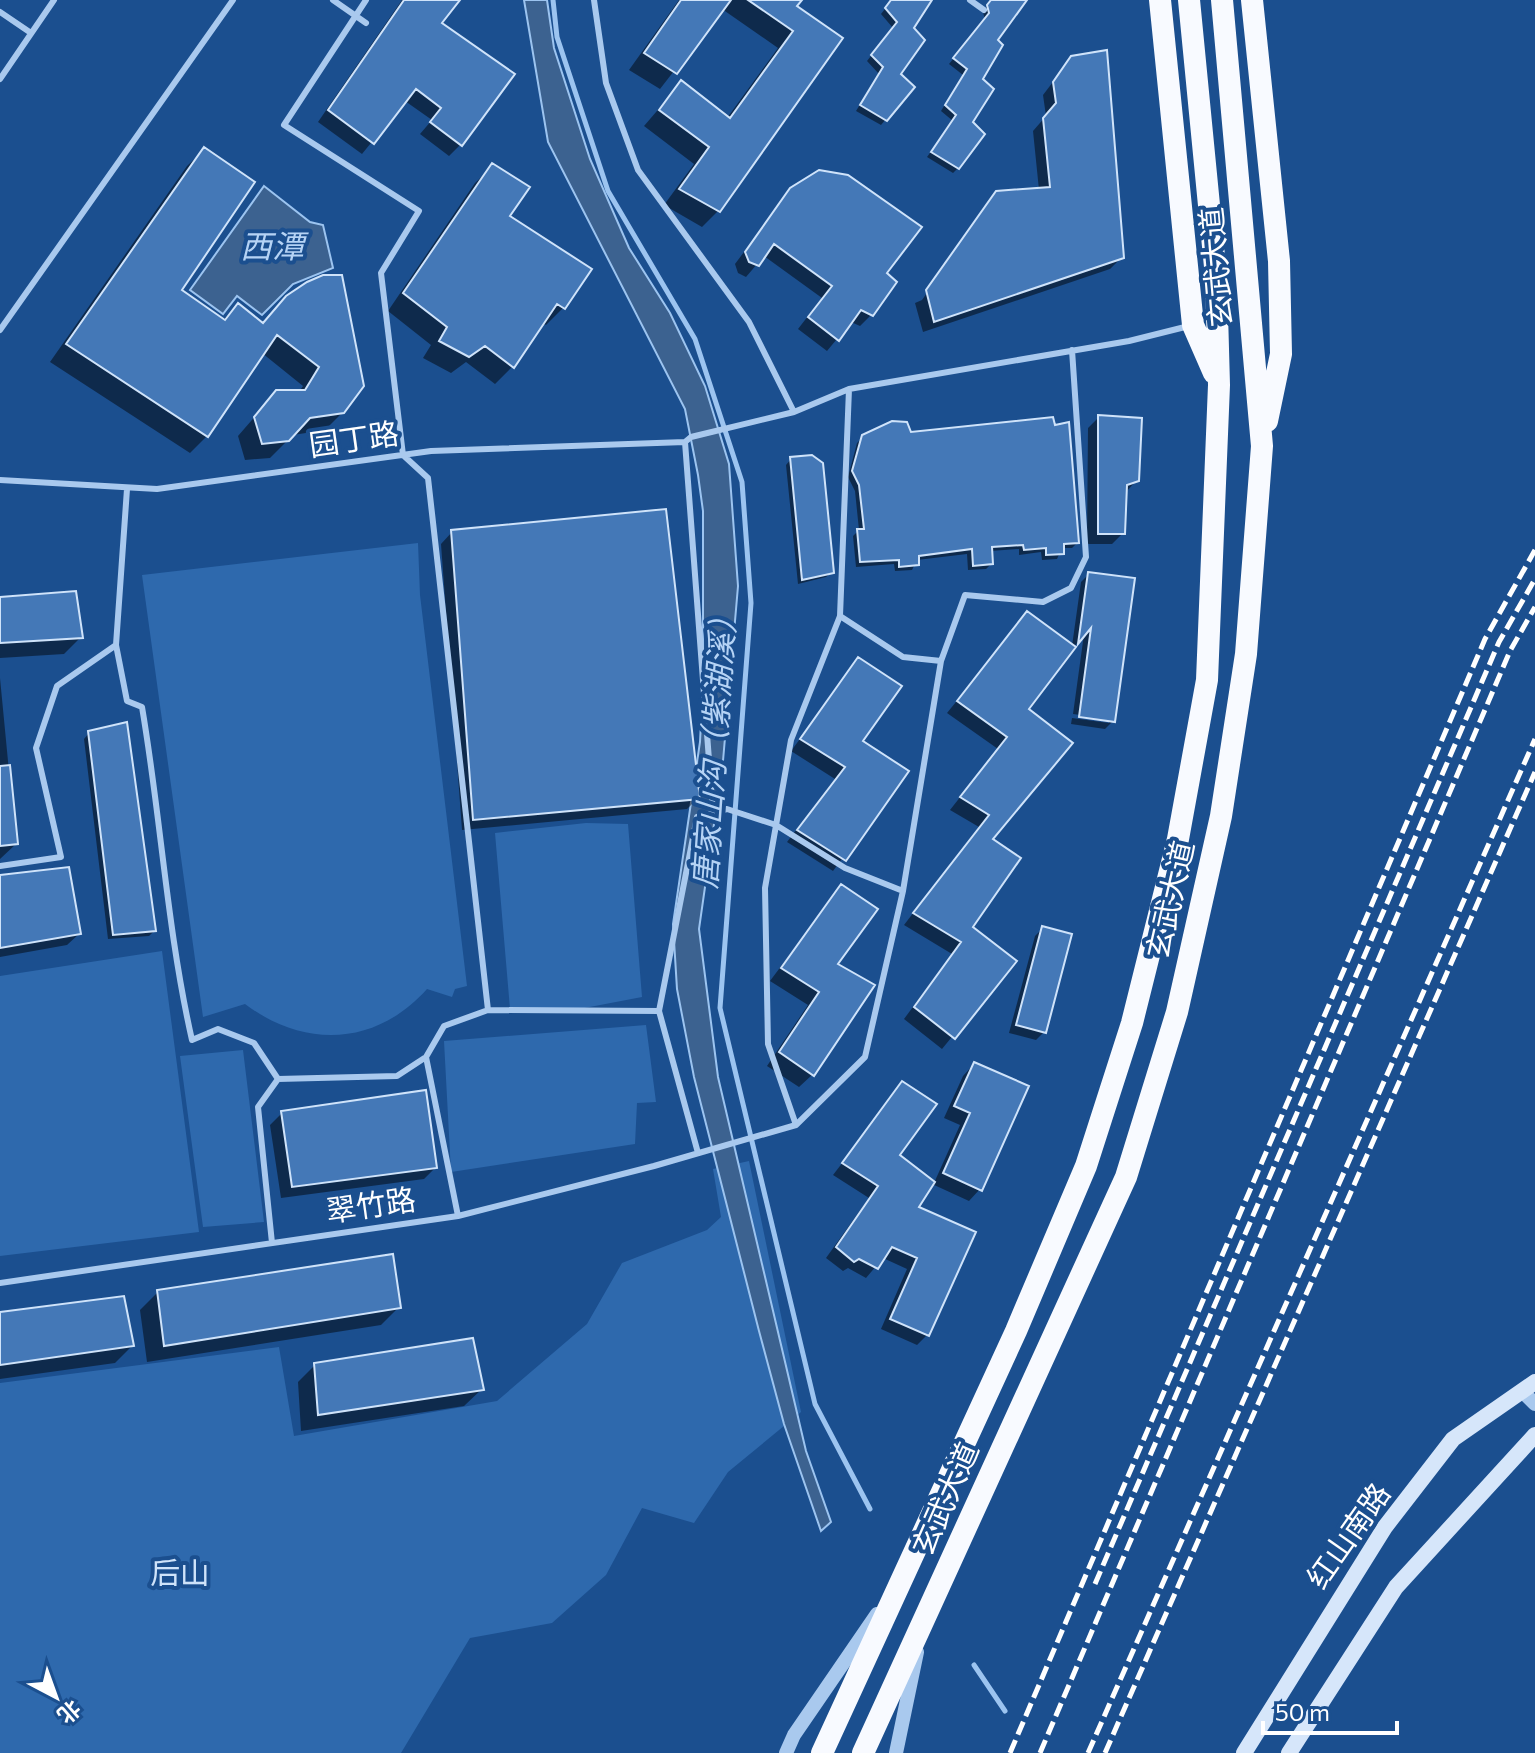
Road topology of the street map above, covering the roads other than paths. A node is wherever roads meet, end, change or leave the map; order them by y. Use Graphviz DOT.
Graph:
graph roads {
  1 [pos="54,0"];
  2 [pos="233,0"];
  3 [pos="333,0"];
  4 [pos="366,0"];
  5 [pos="594,0"];
  6 [pos="970,0"];
  7 [pos="1160,0"];
  8 [pos="1189,0"];
  9 [pos="1222,0"];
  10 [pos="1252,0"];
  11 [pos="984,10"];
  12 [pos="0,12"];
  13 [pos="355,15"];
  14 [pos="366,23"];
  15 [pos="31,33"];
  16 [pos="0,79"];
  17 [pos="1193,325"];
  18 [pos="0,330"];
  19 [pos="1072,350"];
  20 [pos="1219,385"];
  21 [pos="849,389"];
  22 [pos="794,412"];
  23 [pos="685,442"];
  24 [pos="1262,446"];
  25 [pos="403,455"];
  26 [pos="0,480"];
  27 [pos="127,489"];
  28 [pos="840,616"];
  29 [pos="116,645"];
  30 [pos="941,661"];
  31 [pos="713,813"];
  32 [pos="776,825"];
  33 [pos="0,866"];
  34 [pos="903,891"];
  35 [pos="488,1010"];
  36 [pos="659,1011"];
  37 [pos="426,1057"];
  38 [pos="278,1079"];
  39 [pos="796,1125"];
  40 [pos="698,1153"];
  41 [pos="458,1216"];
  42 [pos="272,1243"];
  43 [pos="0,1283"];
  44 [pos="1528,1386"];
  45 [pos="1535,1404"];
  46 [pos="1535,1435"];
  47 [pos="906,1571"];
  48 [pos="924,1619"];
  49 [pos="826,1744"];
  50 [pos="786,1753"];
  51 [pos="863,1753"];
  52 [pos="896,1753"];
  53 [pos="1244,1753"];
  54 [pos="1289,1753"];
  1 -- 15 [label="lane"];
  2 -- 18 [label="lane"];
  3 -- 13 [label="lane"];
  4 -- 13 [label="lane"];
  5 -- 22 [label="lane"];
  6 -- 11 [label="lane"];
  7 -- 17 [label="highway"];
  8 -- 20 [label="highway, 玄武大道"];
  9 -- 24 [label="highway, 玄武大道"];
  10 -- 24 [label="highway"];
  12 -- 15 [label="lane"];
  13 -- 14 [label="lane"];
  13 -- 25 [label="lane"];
  15 -- 16 [label="lane"];
  17 -- 19 [label="lane, 园丁路"];
  17 -- 20 [label="highway"];
  19 -- 21 [label="lane, 园丁路"];
  19 -- 30 [label="lane"];
  20 -- 47 [label="highway, 玄武大道"];
  21 -- 22 [label="lane, 园丁路"];
  21 -- 28 [label="lane"];
  22 -- 23 [label="lane, 园丁路"];
  23 -- 25 [label="lane, 园丁路"];
  23 -- 31 [label="lane"];
  24 -- 48 [label="highway, 玄武大道"];
  25 -- 27 [label="lane, 园丁路"];
  25 -- 35 [label="lane"];
  26 -- 27 [label="lane, 园丁路"];
  27 -- 29 [label="lane"];
  28 -- 30 [label="lane"];
  28 -- 32 [label="lane"];
  29 -- 33 [label="lane"];
  29 -- 38 [label="lane"];
  30 -- 34 [label="lane"];
  31 -- 32 [label="lane"];
  31 -- 36 [label="lane"];
  32 -- 34 [label="lane"];
  32 -- 39 [label="lane"];
  34 -- 39 [label="lane"];
  35 -- 36 [label="lane"];
  35 -- 37 [label="lane"];
  36 -- 40 [label="lane"];
  37 -- 38 [label="lane"];
  37 -- 41 [label="lane"];
  38 -- 42 [label="lane"];
  39 -- 40 [label="lane, 翠竹路"];
  40 -- 41 [label="lane, 翠竹路"];
  41 -- 42 [label="lane, 翠竹路"];
  42 -- 43 [label="lane, 翠竹路"];
  44 -- 45 [label="street"];
  44 -- 53 [label="main road, 红山南路"];
  46 -- 54 [label="main road"];
  47 -- 49 [label="highway, 玄武大道"];
  47 -- 50 [label="street"];
  48 -- 51 [label="highway, 玄武大道"];
  48 -- 52 [label="street"];
}
